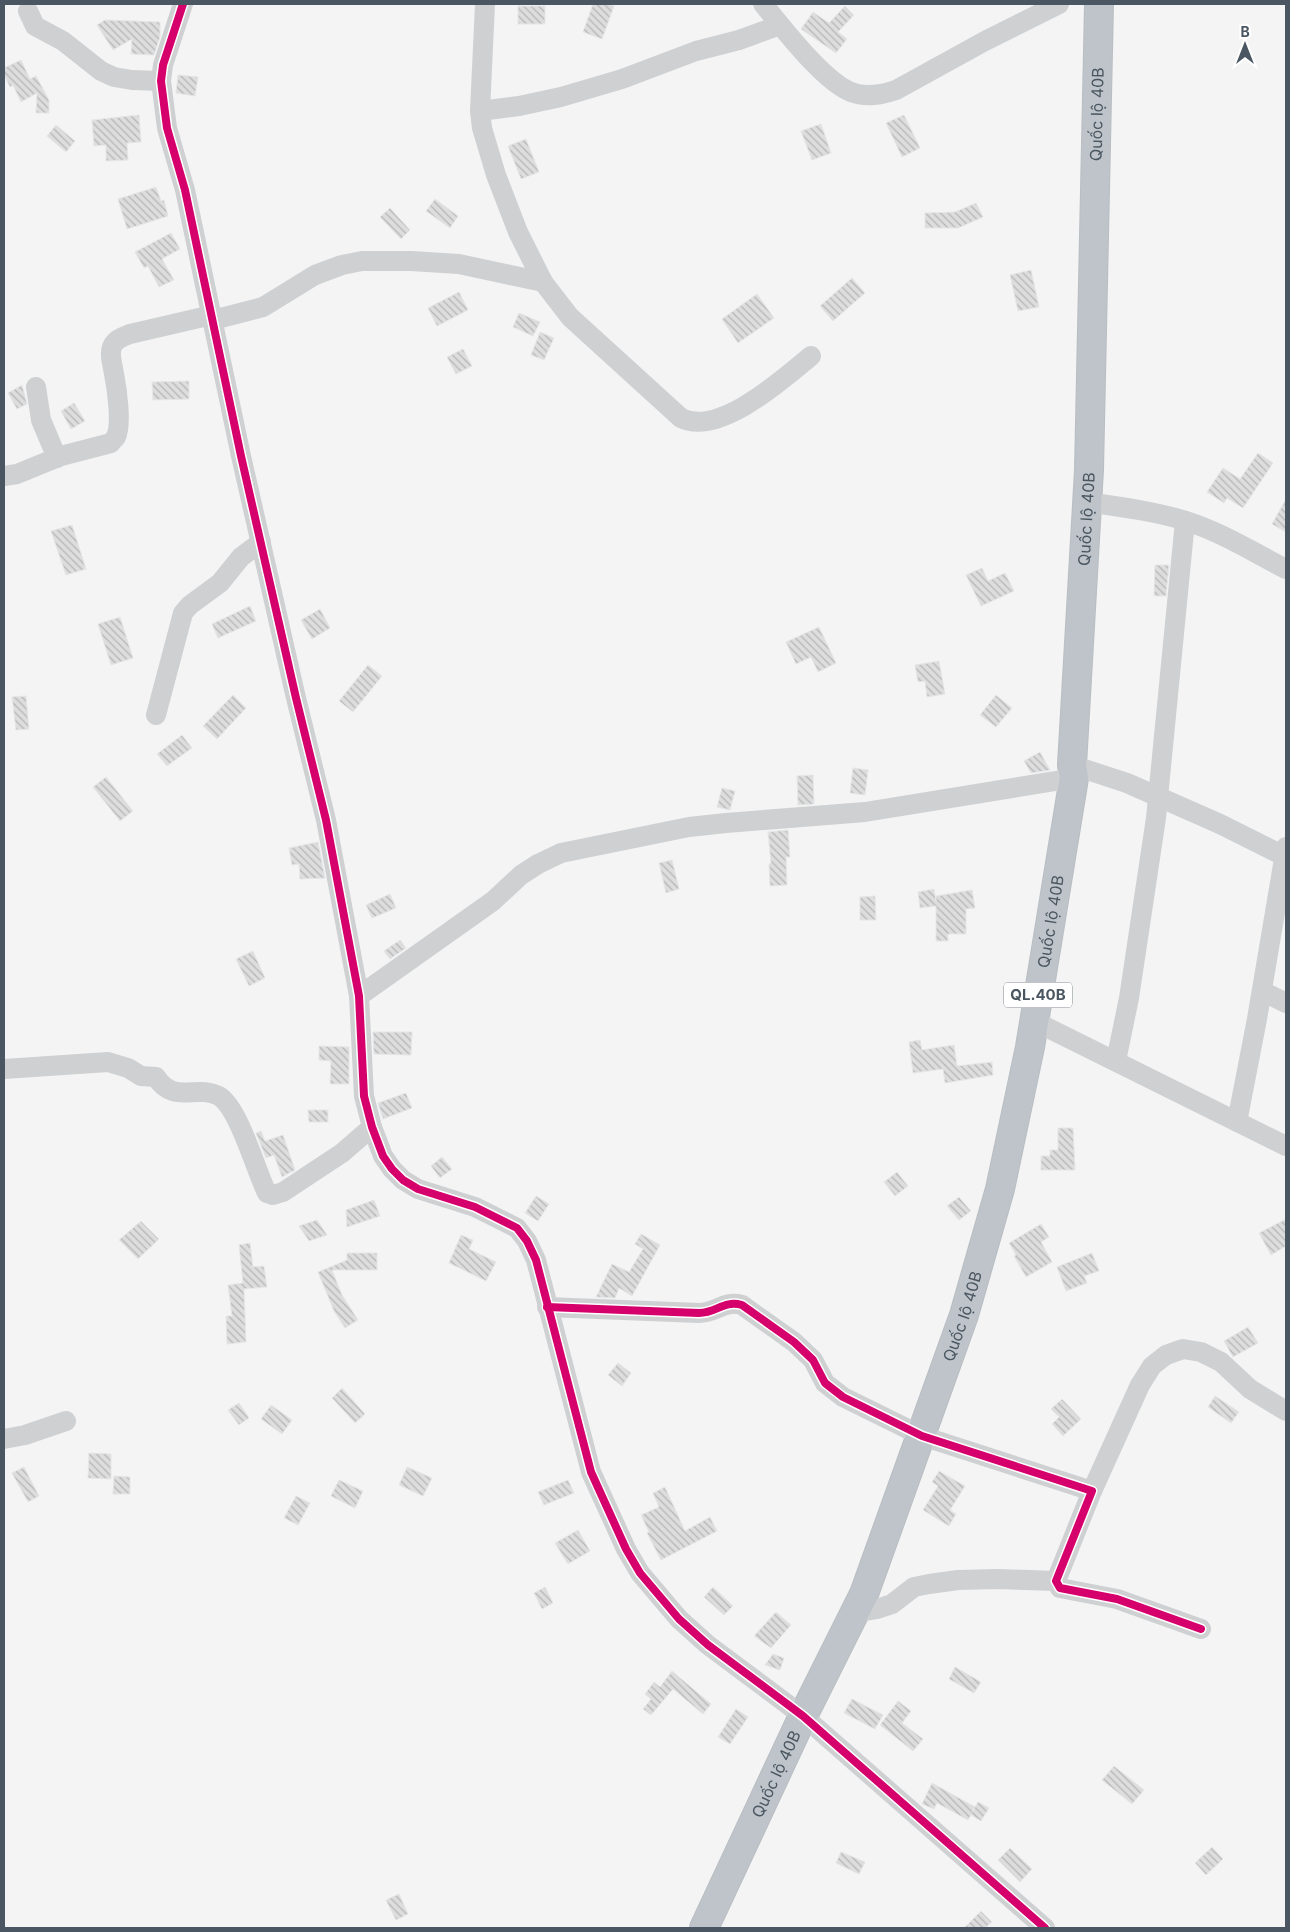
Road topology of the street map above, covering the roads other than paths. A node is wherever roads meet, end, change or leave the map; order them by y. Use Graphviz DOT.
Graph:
graph roads {
  1 [pos="183,4"];
  2 [pos="485,4"];
  3 [pos="763,4"];
  4 [pos="1059,4"];
  5 [pos="1099,4"];
  6 [pos="28,11"];
  7 [pos="780,25"];
  8 [pos="161,81"];
  9 [pos="480,112"];
  10 [pos="543,282"];
  11 [pos="212,317"];
  12 [pos="811,356"];
  13 [pos="36,387"];
  14 [pos="57,458"];
  15 [pos="4,476"];
  16 [pos="1087,502"];
  17 [pos="1185,521"];
  18 [pos="261,542"];
  19 [pos="1286,569"];
  20 [pos="156,715"];
  21 [pos="1073,771"];
  22 [pos="1158,797"];
  23 [pos="1286,853"];
  24 [pos="1262,991"];
  25 [pos="359,996"];
  26 [pos="1286,1003"];
  27 [pos="1034,1021"];
  28 [pos="1116,1061"];
  29 [pos="4,1069"];
  30 [pos="1237,1122"];
  31 [pos="372,1127"];
  32 [pos="1286,1146"];
  33 [pos="547,1307"];
  34 [pos="1286,1411"];
  35 [pos="66,1422"];
  36 [pos="922,1436"];
  37 [pos="4,1439"];
  38 [pos="1092,1492"];
  39 [pos="1056,1582"];
  40 [pos="855,1613"];
  41 [pos="1201,1629"];
  42 [pos="803,1716"];
  43 [pos="704,1928"];
  44 [pos="1045,1928"];
  1 -- 8 [label="street"];
  2 -- 9 [label="street"];
  3 -- 7 [label="street"];
  4 -- 7 [label="street"];
  5 -- 16 [label="highway, Quốc lộ 40B / QL.40B"];
  6 -- 8 [label="street"];
  7 -- 9 [label="street"];
  8 -- 11 [label="street"];
  9 -- 10 [label="street"];
  10 -- 11 [label="street"];
  10 -- 12 [label="street"];
  11 -- 14 [label="street"];
  11 -- 18 [label="street"];
  13 -- 14 [label="street"];
  14 -- 15 [label="street"];
  16 -- 17 [label="street"];
  16 -- 21 [label="highway, Quốc lộ 40B / QL.40B"];
  17 -- 19 [label="street"];
  17 -- 22 [label="street"];
  18 -- 20 [label="street"];
  18 -- 25 [label="street"];
  21 -- 22 [label="street"];
  21 -- 25 [label="street"];
  21 -- 27 [label="highway, Quốc lộ 40B / QL.40B"];
  22 -- 23 [label="street"];
  22 -- 28 [label="street"];
  23 -- 24 [label="street"];
  24 -- 26 [label="street"];
  24 -- 30 [label="street"];
  25 -- 31 [label="street"];
  27 -- 28 [label="street"];
  27 -- 36 [label="highway, Quốc lộ 40B / QL.40B"];
  28 -- 30 [label="street"];
  29 -- 31 [label="street"];
  30 -- 32 [label="street"];
  31 -- 33 [label="street"];
  33 -- 36 [label="street"];
  33 -- 42 [label="street"];
  34 -- 38 [label="street"];
  35 -- 37 [label="street"];
  36 -- 38 [label="street"];
  36 -- 40 [label="highway, Quốc lộ 40B / QL.40B"];
  38 -- 39 [label="street"];
  39 -- 40 [label="street"];
  39 -- 41 [label="street"];
  40 -- 42 [label="highway, Quốc lộ 40B / QL.40B"];
  42 -- 43 [label="highway, Quốc lộ 40B / QL.40B"];
  42 -- 44 [label="street"];
}
